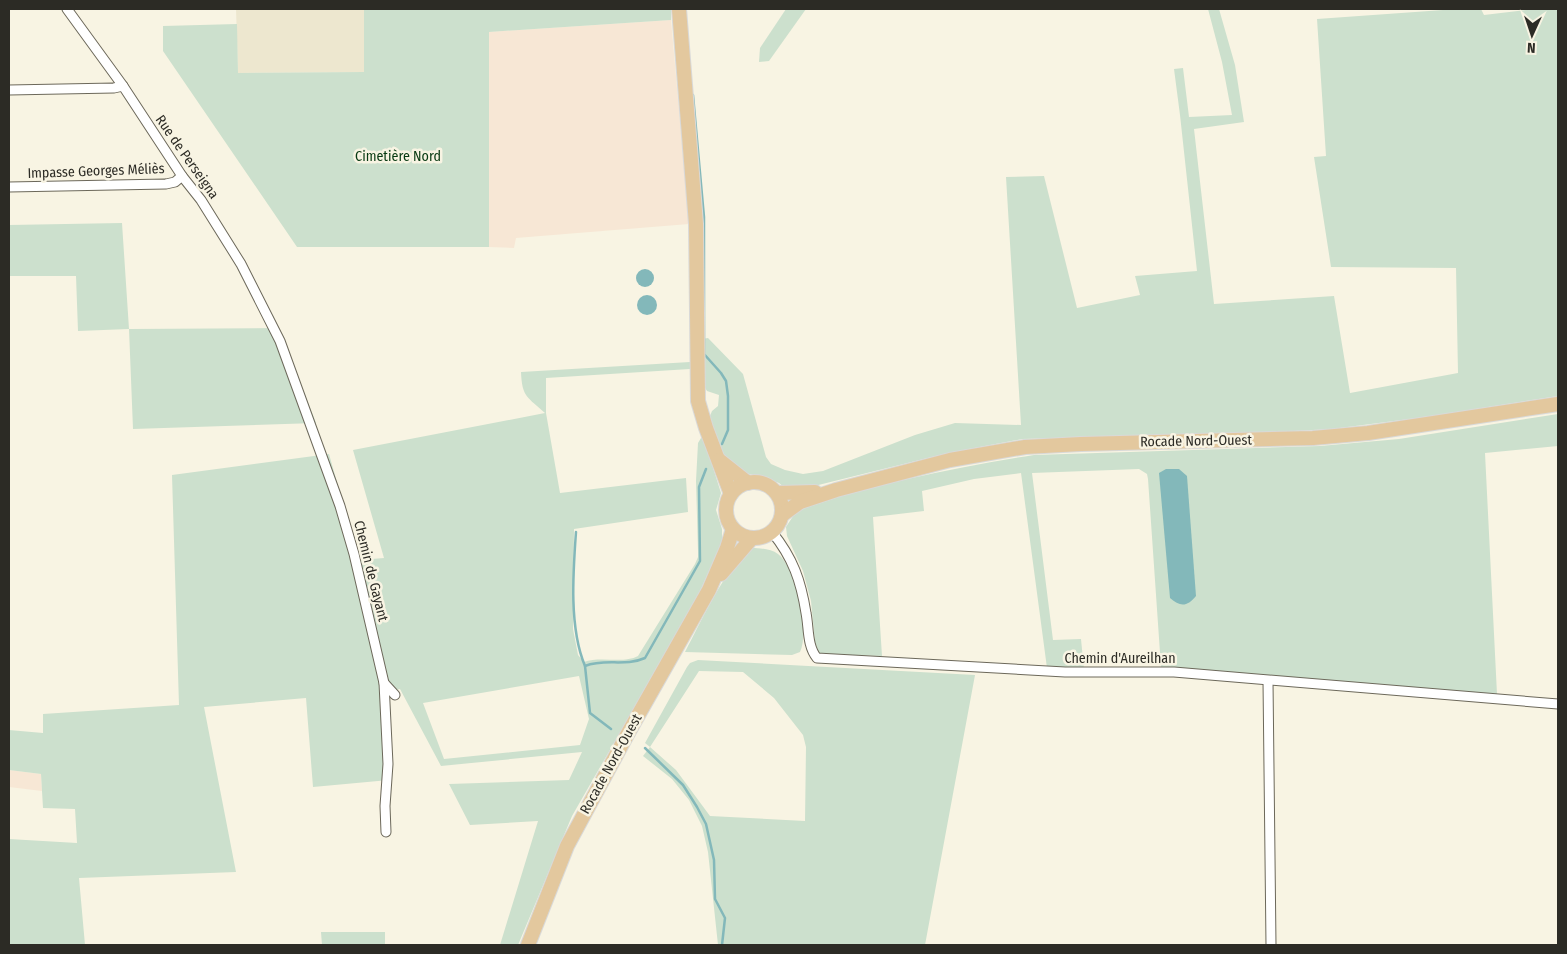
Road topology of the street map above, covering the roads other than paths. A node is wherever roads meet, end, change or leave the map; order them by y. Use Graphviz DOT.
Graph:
graph roads {
  1 [pos="67,9"];
  2 [pos="679,9"];
  3 [pos="123,86"];
  4 [pos="9,90"];
  5 [pos="182,176"];
  6 [pos="9,187"];
  7 [pos="274,327"];
  8 [pos="1558,404"];
  9 [pos="719,459"];
  10 [pos="748,483"];
  11 [pos="836,490"];
  12 [pos="777,493"];
  13 [pos="732,494"];
  14 [pos="782,515"];
  15 [pos="733,528"];
  16 [pos="772,532"];
  17 [pos="752,538"];
  18 [pos="709,590"];
  19 [pos="1268,680"];
  20 [pos="384,683"];
  21 [pos="395,694"];
  22 [pos="1558,704"];
  23 [pos="386,832"];
  24 [pos="528,945"];
  25 [pos="1271,945"];
  1 -- 3 [label="street, Rue de Perseigna"];
  2 -- 9 [label="main road"];
  3 -- 4 [label="street"];
  3 -- 5 [label="street, Rue de Perseigna"];
  5 -- 6 [label="street, Impasse Georges Méliès"];
  5 -- 7 [label="street, Rue de Perseigna"];
  7 -- 20 [label="street, Chemin de Gayant"];
  8 -- 11 [label="main road, Rocade Nord-Ouest"];
  9 -- 10 [label="main road"];
  9 -- 13 [label="main road"];
  10 -- 12 [label="main road"];
  10 -- 13 [label="main road"];
  11 -- 12 [label="main road, Rocade Nord-Ouest"];
  11 -- 14 [label="main road, Rocade Nord-Ouest"];
  12 -- 14 [label="main road"];
  13 -- 15 [label="main road"];
  14 -- 16 [label="main road"];
  15 -- 17 [label="main road"];
  15 -- 18 [label="main road, Rocade Nord-Ouest"];
  16 -- 17 [label="main road"];
  16 -- 19 [label="street, Chemin d'Aureilhan"];
  17 -- 18 [label="main road, Rocade Nord-Ouest"];
  18 -- 24 [label="main road, Rocade Nord-Ouest"];
  19 -- 22 [label="street, Chemin d'Aureilhan"];
  19 -- 25 [label="street"];
  20 -- 21 [label="street"];
  20 -- 23 [label="street, Chemin de Gayant"];
}
